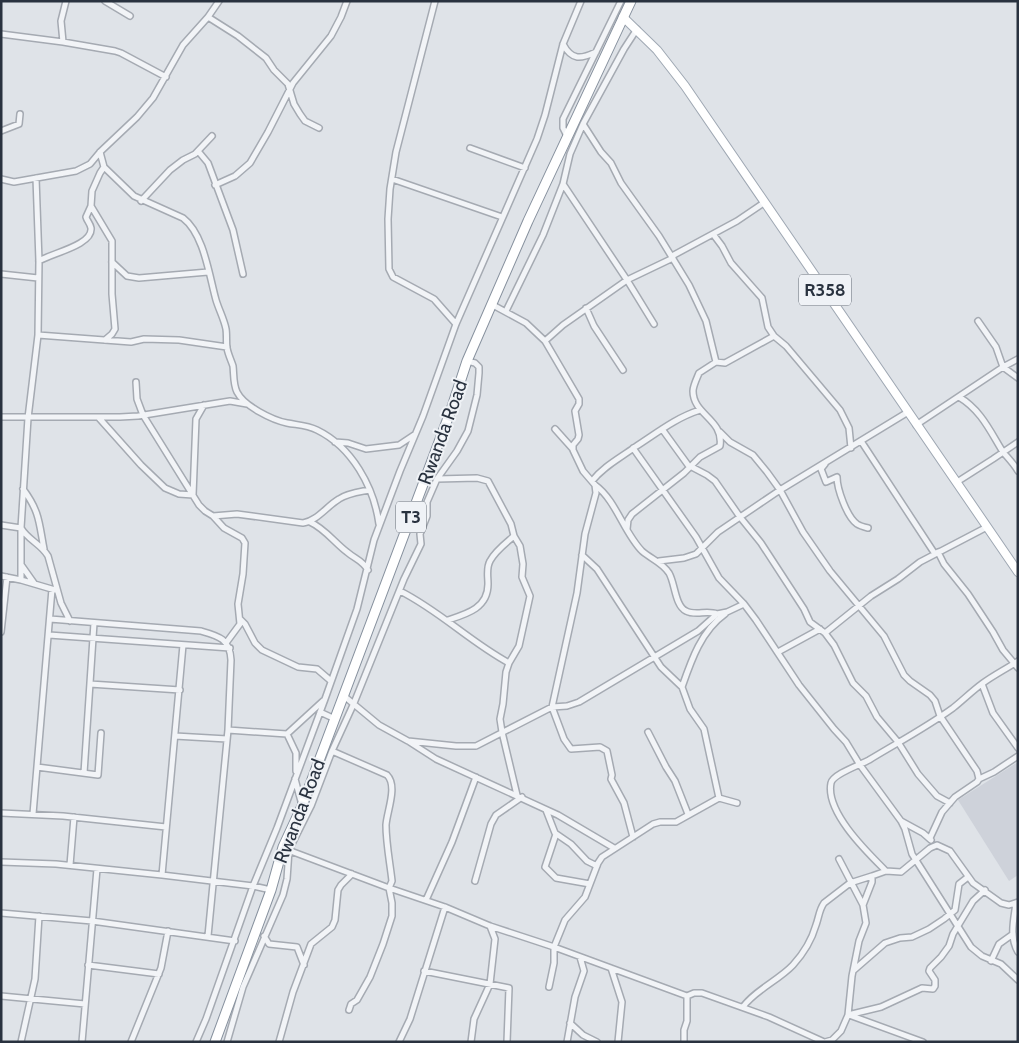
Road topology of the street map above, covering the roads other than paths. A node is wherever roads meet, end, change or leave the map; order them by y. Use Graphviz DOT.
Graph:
graph roads {
  1 [pos="66,1"];
  2 [pos="105,1"];
  3 [pos="219,1"];
  4 [pos="347,1"];
  5 [pos="435,1"];
  6 [pos="581,1"];
  7 [pos="621,1"];
  8 [pos="631,1"];
  9 [pos="130,16"];
  10 [pos="208,17"];
  11 [pos="623,17"];
  12 [pos="636,29"];
  13 [pos="1,34"];
  14 [pos="63,42"];
  15 [pos="563,44"];
  16 [pos="596,52"];
  17 [pos="166,77"];
  18 [pos="290,89"];
  19 [pos="20,114"];
  20 [pos="583,124"];
  21 [pos="319,128"];
  22 [pos="1,131"];
  23 [pos="212,136"];
  24 [pos="567,136"];
  25 [pos="470,148"];
  26 [pos="198,151"];
  27 [pos="100,152"];
  28 [pos="104,167"];
  29 [pos="525,168"];
  30 [pos="1,173"];
  31 [pos="36,178"];
  32 [pos="4,179"];
  33 [pos="392,179"];
  34 [pos="563,184"];
  35 [pos="215,185"];
  36 [pos="141,201"];
  37 [pos="765,202"];
  38 [pos="91,206"];
  39 [pos="502,217"];
  40 [pos="713,234"];
  41 [pos="673,256"];
  42 [pos="39,261"];
  43 [pos="112,262"];
  44 [pos="208,272"];
  45 [pos="1,274"];
  46 [pos="243,274"];
  47 [pos="38,278"];
  48 [pos="627,280"];
  49 [pos="491,304"];
  50 [pos="586,308"];
  51 [pos="506,310"];
  52 [pos="978,321"];
  53 [pos="456,324"];
  54 [pos="654,324"];
  55 [pos="38,335"];
  56 [pos="774,336"];
  57 [pos="105,340"];
  58 [pos="545,340"];
  59 [pos="227,347"];
  60 [pos="1018,359"];
  61 [pos="468,361"];
  62 [pos="716,362"];
  63 [pos="1003,368"];
  64 [pos="623,370"];
  65 [pos="1018,378"];
  66 [pos="136,382"];
  67 [pos="958,396"];
  68 [pos="204,405"];
  69 [pos="250,405"];
  70 [pos="700,410"];
  71 [pos="908,412"];
  72 [pos="143,415"];
  73 [pos="1,417"];
  74 [pos="28,418"];
  75 [pos="98,418"];
  76 [pos="916,425"];
  77 [pos="555,429"];
  78 [pos="662,429"];
  79 [pos="720,432"];
  80 [pos="416,433"];
  81 [pos="861,441"];
  82 [pos="334,442"];
  83 [pos="1018,442"];
  84 [pos="572,448"];
  85 [pos="633,448"];
  86 [pos="851,448"];
  87 [pos="1004,452"];
  88 [pos="829,460"];
  89 [pos="691,467"];
  90 [pos="1018,471"];
  91 [pos="437,478"];
  92 [pos="957,482"];
  93 [pos="594,483"];
  94 [pos="23,489"];
  95 [pos="369,490"];
  96 [pos="662,490"];
  97 [pos="780,490"];
  98 [pos="193,495"];
  99 [pos="213,516"];
  100 [pos="740,517"];
  101 [pos="310,522"];
  102 [pos="1,525"];
  103 [pos="380,527"];
  104 [pos="987,527"];
  105 [pos="21,528"];
  106 [pos="868,528"];
  107 [pos="627,529"];
  108 [pos="514,536"];
  109 [pos="703,548"];
  110 [pos="44,550"];
  111 [pos="937,553"];
  112 [pos="582,555"];
  113 [pos="659,562"];
  114 [pos="22,566"];
  115 [pos="368,570"];
  116 [pos="1018,572"];
  117 [pos="4,577"];
  118 [pos="21,580"];
  119 [pos="35,584"];
  120 [pos="54,590"];
  121 [pos="400,591"];
  122 [pos="744,604"];
  123 [pos="859,605"];
  124 [pos="728,612"];
  125 [pos="717,614"];
  126 [pos="240,619"];
  127 [pos="50,620"];
  128 [pos="448,620"];
  129 [pos="70,621"];
  130 [pos="94,623"];
  131 [pos="1,630"];
  132 [pos="822,631"];
  133 [pos="49,635"];
  134 [pos="94,638"];
  135 [pos="226,643"];
  136 [pos="183,645"];
  137 [pos="230,648"];
  138 [pos="778,652"];
  139 [pos="654,658"];
  140 [pos="509,663"];
  141 [pos="1017,664"];
  142 [pos="331,681"];
  143 [pos="90,684"];
  144 [pos="982,684"];
  145 [pos="682,687"];
  146 [pos="180,690"];
  147 [pos="344,696"];
  148 [pos="325,699"];
  149 [pos="354,703"];
  150 [pos="552,706"];
  151 [pos="320,712"];
  152 [pos="940,716"];
  153 [pos="334,719"];
  154 [pos="228,730"];
  155 [pos="502,732"];
  156 [pos="648,732"];
  157 [pos="101,733"];
  158 [pos="286,734"];
  159 [pos="175,736"];
  160 [pos="227,739"];
  161 [pos="408,740"];
  162 [pos="898,742"];
  163 [pos="1018,748"];
  164 [pos="332,751"];
  165 [pos="1018,756"];
  166 [pos="860,765"];
  167 [pos="37,767"];
  168 [pos="84,773"];
  169 [pos="476,777"];
  170 [pos="979,779"];
  171 [pos="295,780"];
  172 [pos="519,796"];
  173 [pos="719,798"];
  174 [pos="737,803"];
  175 [pos="950,803"];
  176 [pos="302,806"];
  177 [pos="546,810"];
  178 [pos="1,813"];
  179 [pos="33,814"];
  180 [pos="688,814"];
  181 [pos="74,818"];
  182 [pos="901,821"];
  183 [pos="166,827"];
  184 [pos="556,834"];
  185 [pos="633,837"];
  186 [pos="930,838"];
  187 [pos="934,845"];
  188 [pos="614,848"];
  189 [pos="286,849"];
  190 [pos="839,859"];
  191 [pos="916,860"];
  192 [pos="1,862"];
  193 [pos="70,866"];
  194 [pos="597,866"];
  195 [pos="97,870"];
  196 [pos="886,871"];
  197 [pos="352,874"];
  198 [pos="162,875"];
  199 [pos="872,876"];
  200 [pos="968,877"];
  201 [pos="475,880"];
  202 [pos="213,881"];
  203 [pos="850,883"];
  204 [pos="590,884"];
  205 [pos="253,886"];
  206 [pos="389,888"];
  207 [pos="270,890"];
  208 [pos="985,890"];
  209 [pos="426,900"];
  210 [pos="1017,902"];
  211 [pos="863,905"];
  212 [pos="445,907"];
  213 [pos="1,913"];
  214 [pos="949,914"];
  215 [pos="40,916"];
  216 [pos="92,921"];
  217 [pos="490,926"];
  218 [pos="958,927"];
  219 [pos="168,931"];
  220 [pos="1013,934"];
  221 [pos="208,936"];
  222 [pos="264,936"];
  223 [pos="235,941"];
  224 [pos="554,946"];
  225 [pos="1018,952"];
  226 [pos="580,957"];
  227 [pos="991,961"];
  228 [pos="88,965"];
  229 [pos="304,965"];
  230 [pos="611,968"];
  231 [pos="424,970"];
  232 [pos="853,970"];
  233 [pos="159,974"];
  234 [pos="1018,980"];
  235 [pos="490,984"];
  236 [pos="549,987"];
  237 [pos="1,996"];
  238 [pos="686,996"];
  239 [pos="31,999"];
  240 [pos="85,1004"];
  241 [pos="743,1007"];
  242 [pos="349,1010"];
  243 [pos="848,1015"];
  244 [pos="570,1023"];
  245 [pos="21,1042"];
  246 [pos="82,1042"];
  247 [pos="131,1042"];
  248 [pos="196,1042"];
  249 [pos="215,1042"];
  250 [pos="228,1042"];
  251 [pos="279,1042"];
  252 [pos="399,1042"];
  253 [pos="470,1042"];
  254 [pos="507,1042"];
  255 [pos="567,1042"];
  256 [pos="597,1042"];
  257 [pos="618,1042"];
  258 [pos="684,1042"];
  259 [pos="825,1042"];
  260 [pos="923,1042"];
  1 -- 14 [label="street"];
  2 -- 9 [label="street"];
  3 -- 10 [label="street"];
  4 -- 18 [label="street"];
  5 -- 33 [label="street"];
  6 -- 15 [label="street"];
  7 -- 16 [label="street"];
  8 -- 11 [label="highway, Rwanda Road / T3"];
  10 -- 17 [label="street"];
  10 -- 18 [label="street"];
  11 -- 12 [label="main road, R358"];
  11 -- 24 [label="highway, Rwanda Road / T3"];
  12 -- 20 [label="street"];
  12 -- 37 [label="main road, R358"];
  13 -- 14 [label="street"];
  14 -- 17 [label="street"];
  15 -- 16 [label="street"];
  15 -- 29 [label="street"];
  16 -- 24 [label="street"];
  17 -- 27 [label="street"];
  18 -- 21 [label="street"];
  18 -- 35 [label="street"];
  19 -- 22 [label="street"];
  20 -- 34 [label="street"];
  20 -- 41 [label="street"];
  23 -- 26 [label="street"];
  24 -- 49 [label="highway, Rwanda Road / T3"];
  25 -- 29 [label="street"];
  26 -- 35 [label="street"];
  26 -- 36 [label="street"];
  27 -- 28 [label="street"];
  27 -- 31 [label="street"];
  28 -- 36 [label="street"];
  28 -- 38 [label="street"];
  29 -- 39 [label="street"];
  30 -- 32 [label="street"];
  31 -- 32 [label="street"];
  31 -- 42 [label="street"];
  33 -- 39 [label="street"];
  33 -- 53 [label="street"];
  34 -- 48 [label="street"];
  34 -- 51 [label="street"];
  35 -- 46 [label="street"];
  36 -- 44 [label="street"];
  37 -- 40 [label="street"];
  37 -- 71 [label="main road, R358"];
  38 -- 42 [label="street"];
  38 -- 43 [label="street"];
  39 -- 53 [label="street"];
  40 -- 41 [label="street"];
  40 -- 56 [label="street"];
  41 -- 48 [label="street"];
  41 -- 62 [label="street"];
  42 -- 47 [label="street"];
  43 -- 44 [label="street"];
  43 -- 57 [label="street"];
  44 -- 59 [label="street"];
  45 -- 47 [label="street"];
  47 -- 55 [label="street"];
  48 -- 50 [label="street"];
  48 -- 54 [label="street"];
  49 -- 51 [label="street"];
  49 -- 61 [label="highway, Rwanda Road / T3"];
  50 -- 58 [label="street"];
  50 -- 64 [label="street"];
  51 -- 58 [label="street"];
  52 -- 63 [label="street"];
  53 -- 80 [label="street"];
  55 -- 57 [label="street"];
  55 -- 74 [label="street"];
  56 -- 62 [label="street"];
  56 -- 86 [label="street"];
  57 -- 59 [label="street"];
  58 -- 84 [label="street"];
  59 -- 69 [label="street"];
  60 -- 63 [label="street"];
  61 -- 91 [label="street"];
  61 -- 147 [label="highway, Rwanda Road / T3"];
  62 -- 70 [label="street"];
  63 -- 65 [label="street"];
  63 -- 67 [label="street"];
  66 -- 72 [label="street"];
  67 -- 76 [label="street"];
  67 -- 87 [label="street"];
  68 -- 69 [label="street"];
  68 -- 72 [label="street"];
  68 -- 98 [label="street"];
  69 -- 82 [label="street"];
  70 -- 78 [label="street"];
  70 -- 79 [label="street"];
  71 -- 76 [label="main road, R358"];
  71 -- 81 [label="street"];
  72 -- 75 [label="street"];
  72 -- 98 [label="street"];
  73 -- 74 [label="street"];
  74 -- 75 [label="street"];
  74 -- 94 [label="street"];
  75 -- 98 [label="street"];
  76 -- 92 [label="main road, R358"];
  77 -- 84 [label="street"];
  78 -- 85 [label="street"];
  78 -- 89 [label="street"];
  79 -- 89 [label="street"];
  79 -- 97 [label="street"];
  80 -- 82 [label="street"];
  80 -- 103 [label="street"];
  81 -- 86 [label="street"];
  81 -- 111 [label="street"];
  82 -- 95 [label="street"];
  83 -- 87 [label="street"];
  84 -- 93 [label="street"];
  85 -- 93 [label="street"];
  85 -- 96 [label="street"];
  86 -- 88 [label="street"];
  87 -- 90 [label="street"];
  87 -- 92 [label="street"];
  88 -- 97 [label="street"];
  88 -- 106 [label="street"];
  89 -- 96 [label="street"];
  89 -- 100 [label="street"];
  91 -- 108 [label="street"];
  91 -- 121 [label="street"];
  92 -- 104 [label="main road, R358"];
  93 -- 107 [label="street"];
  93 -- 112 [label="street"];
  94 -- 105 [label="street"];
  94 -- 110 [label="street"];
  95 -- 101 [label="street"];
  95 -- 103 [label="street"];
  96 -- 107 [label="street"];
  96 -- 109 [label="street"];
  97 -- 100 [label="street"];
  97 -- 123 [label="street"];
  98 -- 99 [label="street"];
  99 -- 101 [label="street"];
  99 -- 126 [label="street"];
  100 -- 109 [label="street"];
  100 -- 132 [label="street"];
  101 -- 115 [label="street"];
  102 -- 105 [label="street"];
  103 -- 115 [label="street"];
  104 -- 111 [label="street"];
  104 -- 116 [label="main road, R358"];
  105 -- 110 [label="street"];
  105 -- 114 [label="street"];
  107 -- 113 [label="street"];
  108 -- 128 [label="street"];
  108 -- 140 [label="street"];
  109 -- 113 [label="street"];
  109 -- 122 [label="street"];
  110 -- 120 [label="street"];
  111 -- 123 [label="street"];
  111 -- 141 [label="street"];
  112 -- 139 [label="street"];
  112 -- 150 [label="street"];
  113 -- 125 [label="street"];
  114 -- 118 [label="street"];
  114 -- 119 [label="street"];
  115 -- 142 [label="street"];
  117 -- 118 [label="street"];
  117 -- 131 [label="street"];
  118 -- 119 [label="street"];
  119 -- 120 [label="street"];
  120 -- 127 [label="street"];
  120 -- 129 [label="street"];
  121 -- 128 [label="street"];
  121 -- 149 [label="street"];
  122 -- 124 [label="street"];
  122 -- 138 [label="street"];
  123 -- 132 [label="street"];
  123 -- 152 [label="street"];
  124 -- 125 [label="street"];
  124 -- 145 [label="street"];
  125 -- 139 [label="street"];
  126 -- 135 [label="street"];
  126 -- 142 [label="street"];
  127 -- 129 [label="street"];
  127 -- 133 [label="street"];
  128 -- 140 [label="street"];
  129 -- 130 [label="street"];
  130 -- 134 [label="street"];
  130 -- 135 [label="street"];
  132 -- 138 [label="street"];
  132 -- 162 [label="street"];
  133 -- 134 [label="street"];
  133 -- 167 [label="street"];
  134 -- 136 [label="street"];
  134 -- 143 [label="street"];
  135 -- 137 [label="street"];
  136 -- 137 [label="street"];
  136 -- 146 [label="street"];
  137 -- 154 [label="street"];
  138 -- 166 [label="street"];
  139 -- 145 [label="street"];
  139 -- 150 [label="street"];
  140 -- 155 [label="street"];
  141 -- 144 [label="street"];
  142 -- 148 [label="street"];
  143 -- 146 [label="street"];
  143 -- 168 [label="street"];
  144 -- 152 [label="street"];
  144 -- 163 [label="street"];
  145 -- 173 [label="street"];
  146 -- 159 [label="street"];
  147 -- 149 [label="street"];
  147 -- 153 [label="highway, Rwanda Road / T3"];
  148 -- 151 [label="street"];
  148 -- 158 [label="street"];
  149 -- 161 [label="street"];
  149 -- 164 [label="street"];
  150 -- 155 [label="street"];
  150 -- 185 [label="street"];
  151 -- 153 [label="street"];
  151 -- 171 [label="street"];
  152 -- 162 [label="street"];
  152 -- 170 [label="street"];
  153 -- 176 [label="highway, Rwanda Road / T3"];
  154 -- 158 [label="street"];
  154 -- 160 [label="street"];
  155 -- 161 [label="street"];
  155 -- 172 [label="street"];
  156 -- 180 [label="street"];
  157 -- 168 [label="street"];
  158 -- 171 [label="street"];
  159 -- 160 [label="street"];
  159 -- 183 [label="street"];
  160 -- 202 [label="street"];
  161 -- 169 [label="street"];
  162 -- 166 [label="street"];
  162 -- 175 [label="street"];
  164 -- 189 [label="street"];
  164 -- 206 [label="street"];
  165 -- 170 [label="street"];
  166 -- 182 [label="street"];
  166 -- 196 [label="street"];
  167 -- 168 [label="street"];
  167 -- 179 [label="street"];
  169 -- 172 [label="street"];
  169 -- 209 [label="street"];
  170 -- 175 [label="street"];
  171 -- 176 [label="street"];
  171 -- 205 [label="street"];
  172 -- 177 [label="street"];
  172 -- 201 [label="street"];
  173 -- 174 [label="street"];
  173 -- 180 [label="street"];
  175 -- 186 [label="street"];
  176 -- 189 [label="highway, Rwanda Road / T3"];
  177 -- 184 [label="street"];
  177 -- 188 [label="street"];
  178 -- 179 [label="street"];
  179 -- 181 [label="street"];
  180 -- 185 [label="street"];
  181 -- 183 [label="street"];
  181 -- 193 [label="street"];
  182 -- 186 [label="street"];
  182 -- 191 [label="street"];
  183 -- 198 [label="street"];
  184 -- 194 [label="street"];
  184 -- 204 [label="street"];
  185 -- 188 [label="street"];
  186 -- 187 [label="street"];
  187 -- 191 [label="street"];
  187 -- 200 [label="street"];
  188 -- 194 [label="street"];
  189 -- 197 [label="street"];
  189 -- 207 [label="highway, Rwanda Road / T3"];
  189 -- 222 [label="street"];
  190 -- 203 [label="street"];
  191 -- 196 [label="street"];
  191 -- 214 [label="street"];
  192 -- 193 [label="street"];
  193 -- 195 [label="street"];
  194 -- 204 [label="street"];
  195 -- 198 [label="street"];
  195 -- 216 [label="street"];
  196 -- 199 [label="street"];
  197 -- 206 [label="street"];
  197 -- 229 [label="street"];
  198 -- 202 [label="street"];
  199 -- 203 [label="street"];
  199 -- 211 [label="street"];
  200 -- 208 [label="street"];
  200 -- 214 [label="street"];
  202 -- 205 [label="street"];
  202 -- 221 [label="street"];
  203 -- 211 [label="street"];
  203 -- 241 [label="street"];
  204 -- 224 [label="street"];
  205 -- 207 [label="street"];
  205 -- 223 [label="street"];
  206 -- 209 [label="street"];
  206 -- 242 [label="street"];
  207 -- 249 [label="highway, Rwanda Road / T3"];
  208 -- 210 [label="street"];
  208 -- 218 [label="street"];
  209 -- 212 [label="street"];
  210 -- 220 [label="street"];
  211 -- 232 [label="street"];
  212 -- 217 [label="street"];
  212 -- 231 [label="street"];
  213 -- 215 [label="street"];
  214 -- 218 [label="street"];
  214 -- 232 [label="street"];
  215 -- 216 [label="street"];
  215 -- 239 [label="street"];
  216 -- 219 [label="street"];
  216 -- 228 [label="street"];
  217 -- 224 [label="street"];
  217 -- 235 [label="street"];
  218 -- 227 [label="street"];
  218 -- 243 [label="street"];
  219 -- 221 [label="street"];
  219 -- 233 [label="street"];
  220 -- 225 [label="street"];
  220 -- 227 [label="street"];
  221 -- 223 [label="street"];
  222 -- 229 [label="street"];
  222 -- 250 [label="street"];
  223 -- 248 [label="street"];
  224 -- 226 [label="street"];
  224 -- 236 [label="street"];
  226 -- 230 [label="street"];
  226 -- 244 [label="street"];
  227 -- 234 [label="street"];
  228 -- 233 [label="street"];
  228 -- 240 [label="street"];
  229 -- 251 [label="street"];
  230 -- 238 [label="street"];
  230 -- 257 [label="street"];
  231 -- 235 [label="street"];
  231 -- 252 [label="street"];
  232 -- 243 [label="street"];
  233 -- 247 [label="street"];
  235 -- 253 [label="street"];
  235 -- 254 [label="street"];
  237 -- 239 [label="street"];
  238 -- 241 [label="street"];
  238 -- 258 [label="street"];
  239 -- 240 [label="street"];
  239 -- 245 [label="street"];
  240 -- 246 [label="street"];
  241 -- 259 [label="street"];
  243 -- 259 [label="street"];
  243 -- 260 [label="street"];
  244 -- 255 [label="street"];
  244 -- 256 [label="street"];
}
